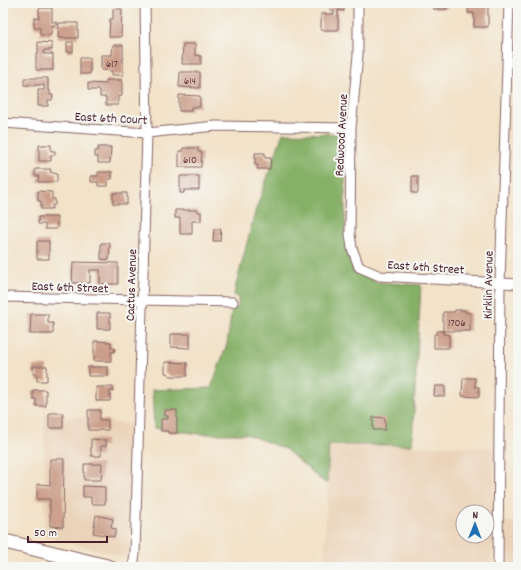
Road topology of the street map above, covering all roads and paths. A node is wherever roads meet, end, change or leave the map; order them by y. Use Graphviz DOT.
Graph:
graph roads {
  1 [pos="145,3"];
  2 [pos="358,3"];
  3 [pos="509,3"];
  4 [pos="3,123"];
  5 [pos="351,128"];
  6 [pos="146,133"];
  7 [pos="359,267"];
  8 [pos="500,284"];
  9 [pos="518,284"];
  10 [pos="3,297"];
  11 [pos="143,301"];
  12 [pos="233,302"];
  13 [pos="3,541"];
  14 [pos="109,567"];
  15 [pos="133,567"];
  16 [pos="498,567"];
  1 -- 6 [label="street, Cactus Avenue"];
  2 -- 5 [label="street, Redwood Avenue"];
  3 -- 8 [label="street, Kirklin Avenue"];
  4 -- 6 [label="street, East 6th Court"];
  5 -- 6 [label="street, East 6th Court"];
  5 -- 7 [label="street, Redwood Avenue"];
  6 -- 11 [label="street, Cactus Avenue"];
  7 -- 8 [label="street, East 6th Street"];
  8 -- 9 [label="street, East 6th Street"];
  8 -- 16 [label="street, Kirklin Avenue"];
  10 -- 11 [label="street, East 6th Street"];
  11 -- 12 [label="street, East 6th Street"];
  11 -- 15 [label="street, Cactus Avenue"];
  13 -- 14 [label="main road"];
}
